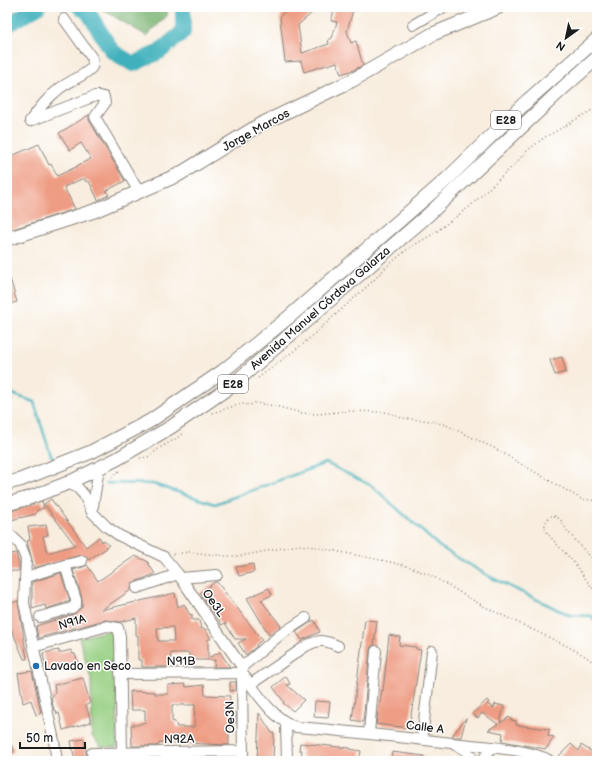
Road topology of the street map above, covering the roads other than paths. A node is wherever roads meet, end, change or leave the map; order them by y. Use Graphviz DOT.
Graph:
graph roads {
  1 [pos="444,7"];
  2 [pos="499,7"];
  3 [pos="64,19"];
  4 [pos="413,25"];
  5 [pos="597,39"];
  6 [pos="597,58"];
  7 [pos="139,192"];
  8 [pos="418,204"];
  9 [pos="428,215"];
  10 [pos="7,239"];
  11 [pos="99,468"];
  12 [pos="7,483"];
  13 [pos="68,483"];
  14 [pos="7,504"];
  15 [pos="92,512"];
  16 [pos="7,532"];
  17 [pos="82,561"];
  18 [pos="65,565"];
  19 [pos="217,575"];
  20 [pos="179,576"];
  21 [pos="26,577"];
  22 [pos="137,588"];
  23 [pos="40,617"];
  24 [pos="306,618"];
  25 [pos="338,646"];
  26 [pos="33,647"];
  27 [pos="376,650"];
  28 [pos="432,651"];
  29 [pos="242,670"];
  30 [pos="120,674"];
  31 [pos="251,684"];
  32 [pos="291,725"];
  33 [pos="369,733"];
  34 [pos="422,739"];
  35 [pos="450,743"];
  36 [pos="492,747"];
  37 [pos="92,753"];
  38 [pos="122,753"];
  39 [pos="243,756"];
  40 [pos="57,761"];
  41 [pos="287,761"];
  42 [pos="474,761"];
  43 [pos="482,761"];
  44 [pos="550,761"];
  1 -- 4 [label="street"];
  2 -- 7 [label="main road, Jorge Marcos"];
  3 -- 7 [label="street"];
  5 -- 8 [label="main road, Avenida Manuel Córdova Galarza / E28"];
  6 -- 9 [label="main road, Avenida Manuel Córdova Galarza / E28"];
  7 -- 10 [label="main road, Jorge Marcos"];
  8 -- 9 [label="main road"];
  8 -- 12 [label="main road, Avenida Manuel Córdova Galarza / E28"];
  9 -- 11 [label="main road, Avenida Manuel Córdova Galarza / E28"];
  11 -- 13 [label="main road, Avenida Manuel Córdova Galarza / E28"];
  11 -- 15 [label="street"];
  13 -- 14 [label="main road, Avenida Manuel Córdova Galarza / E28"];
  13 -- 15 [label="street, Oe3L"];
  15 -- 20 [label="street, Oe3L"];
  16 -- 21 [label="street"];
  17 -- 18 [label="street"];
  18 -- 21 [label="street"];
  18 -- 23 [label="street"];
  19 -- 20 [label="street"];
  20 -- 22 [label="street"];
  20 -- 29 [label="street, Oe3L"];
  21 -- 26 [label="street"];
  24 -- 29 [label="street"];
  25 -- 31 [label="street"];
  26 -- 30 [label="street, N91A"];
  26 -- 40 [label="street"];
  27 -- 33 [label="street"];
  28 -- 34 [label="street"];
  29 -- 30 [label="street, N91B"];
  29 -- 31 [label="street, Oe3L"];
  29 -- 39 [label="street, Oe3N"];
  30 -- 38 [label="street"];
  31 -- 32 [label="street, Oe3L"];
  32 -- 33 [label="street, Calle A"];
  32 -- 41 [label="street"];
  33 -- 34 [label="street, Calle A"];
  34 -- 35 [label="street, Calle A"];
  35 -- 36 [label="street, Calle A"];
  35 -- 42 [label="street"];
  36 -- 43 [label="street"];
  36 -- 44 [label="street, Calle A"];
  37 -- 38 [label="street, N92A"];
  38 -- 39 [label="street, N92A"];
}
